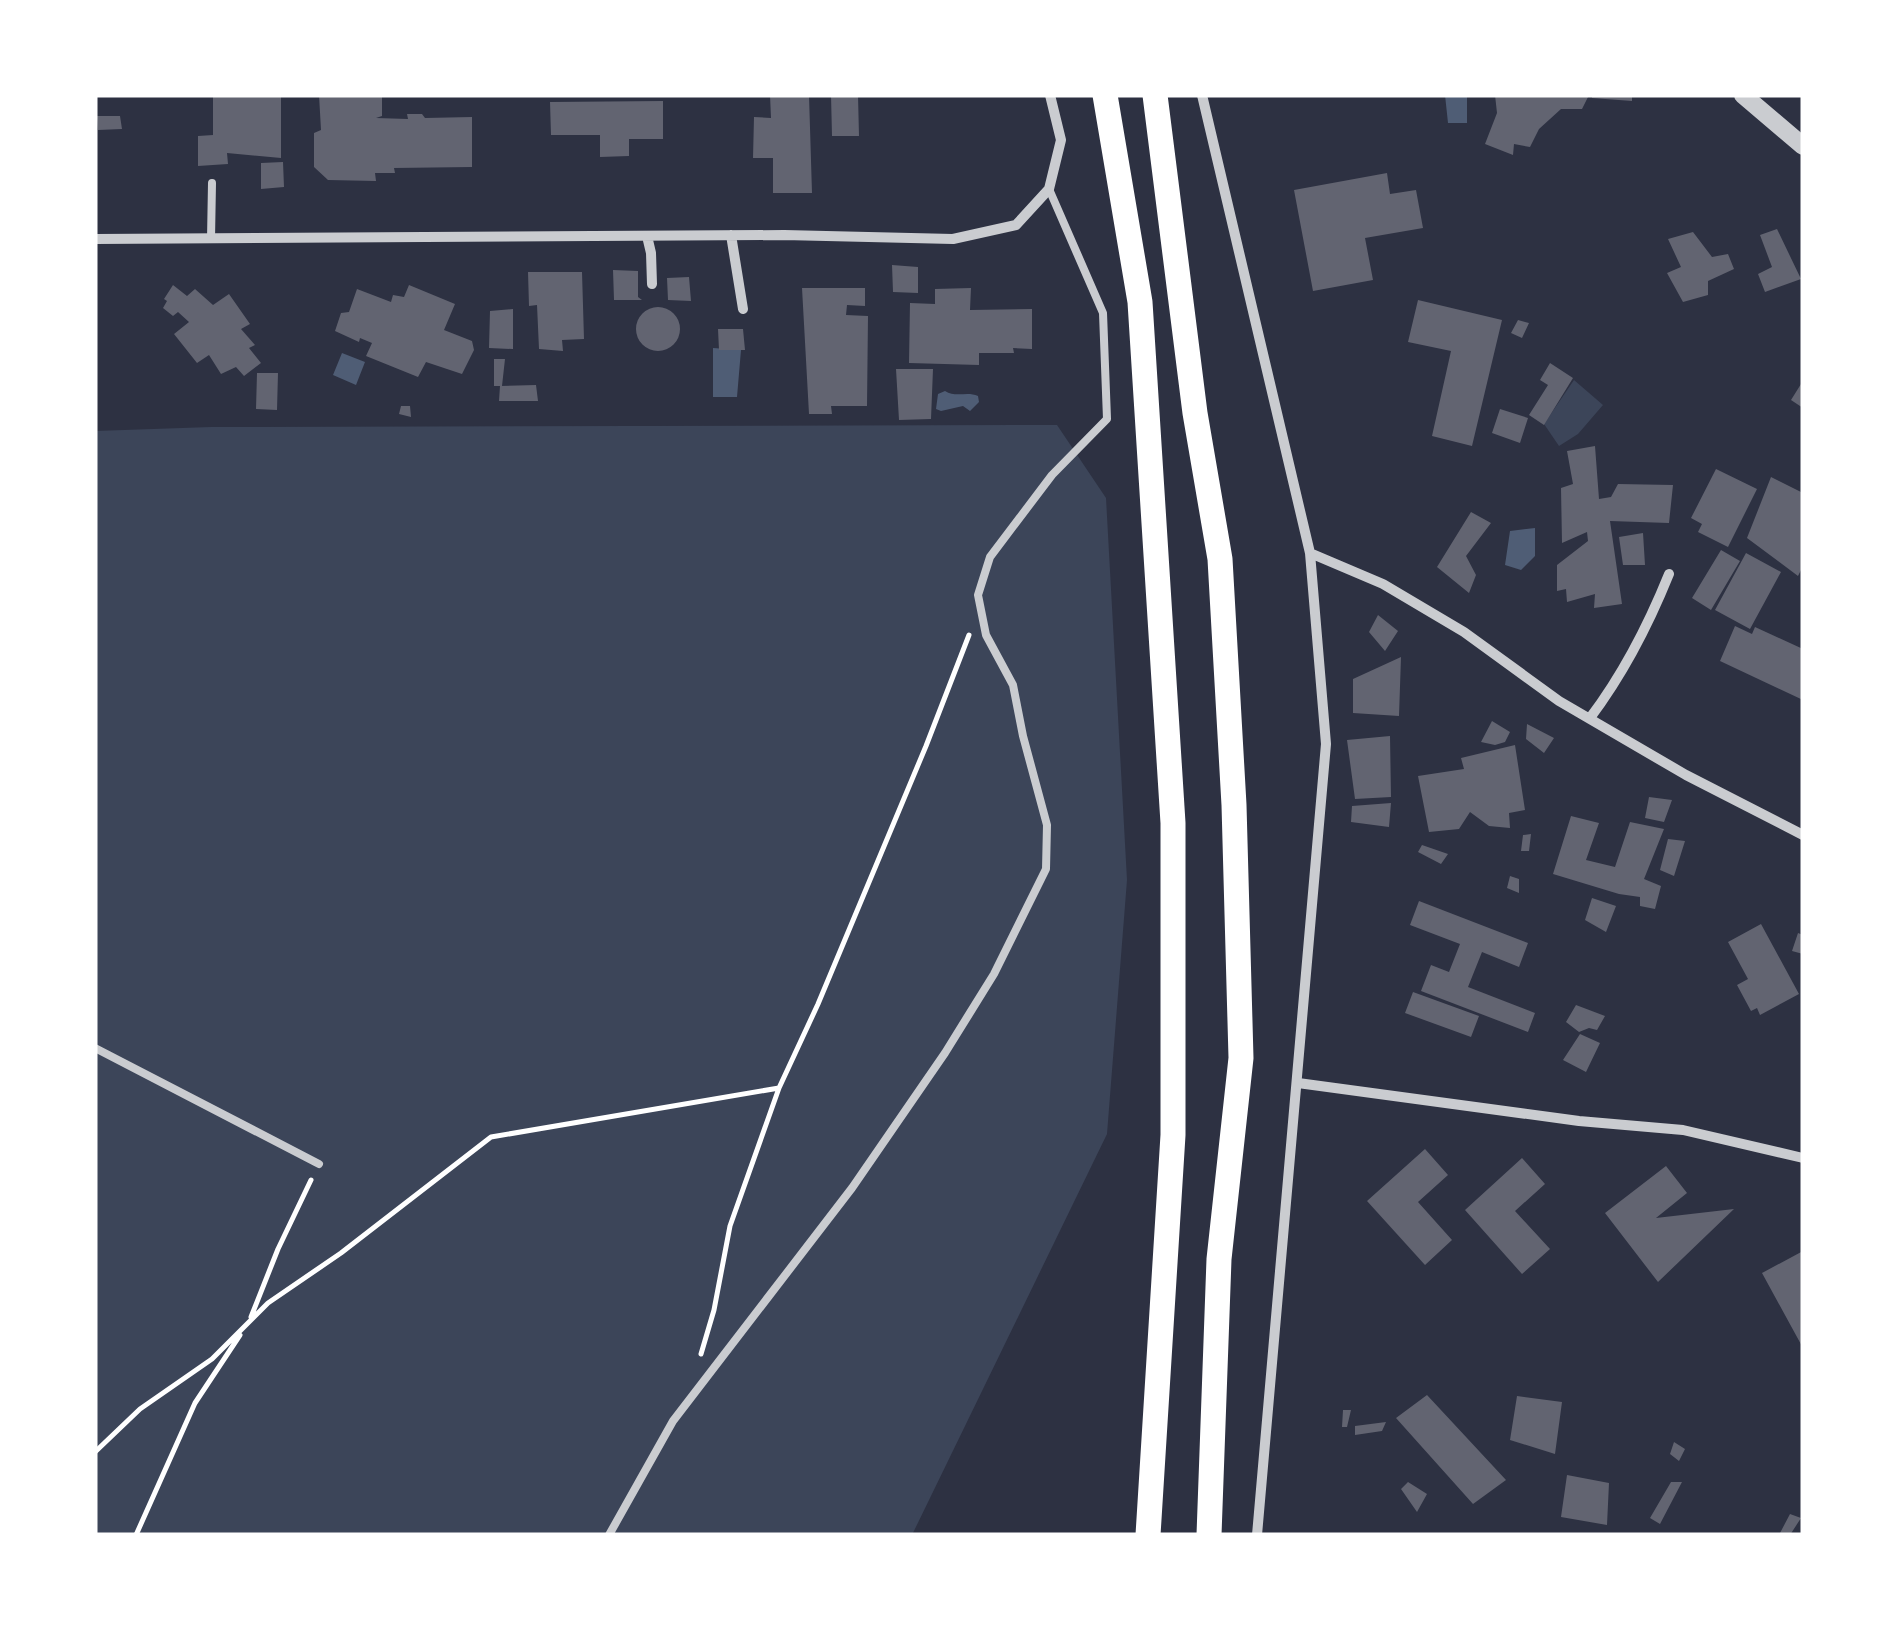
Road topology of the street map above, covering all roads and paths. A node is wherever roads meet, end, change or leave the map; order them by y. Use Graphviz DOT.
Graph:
graph roads {
  1 [pos="1050,95"];
  2 [pos="1105,95"];
  3 [pos="1155,95"];
  4 [pos="1202,95"];
  5 [pos="1743,95"];
  6 [pos="1803,146"];
  7 [pos="212,182"];
  8 [pos="1049,189"];
  9 [pos="647,236"];
  10 [pos="731,236"];
  11 [pos="95,239"];
  12 [pos="211,239"];
  13 [pos="652,284"];
  14 [pos="743,308"];
  15 [pos="1310,553"];
  16 [pos="1670,574"];
  17 [pos="980,604"];
  18 [pos="1590,718"];
  19 [pos="1803,835"];
  20 [pos="95,1048"];
  21 [pos="1298,1083"];
  22 [pos="779,1088"];
  23 [pos="1803,1158"];
  24 [pos="319,1164"];
  25 [pos="248,1322"];
  26 [pos="700,1357"];
  27 [pos="95,1452"];
  28 [pos="136,1535"];
  29 [pos="609,1535"];
  30 [pos="1144,1535"];
  31 [pos="1209,1535"];
  32 [pos="1257,1535"];
  1 -- 8 [label="street"];
  2 -- 30 [label="highway"];
  3 -- 31 [label="highway"];
  4 -- 15 [label="street"];
  5 -- 6 [label="street"];
  7 -- 12 [label="lane"];
  8 -- 10 [label="street"];
  8 -- 17 [label="lane"];
  9 -- 10 [label="street"];
  9 -- 12 [label="street"];
  9 -- 13 [label="street"];
  10 -- 14 [label="street"];
  11 -- 12 [label="street"];
  15 -- 18 [label="street"];
  15 -- 21 [label="street"];
  16 -- 18 [label="street"];
  17 -- 22 [label="path"];
  17 -- 29 [label="lane"];
  18 -- 19 [label="street"];
  20 -- 24 [label="lane"];
  21 -- 23 [label="street"];
  21 -- 32 [label="street"];
  22 -- 25 [label="path"];
  22 -- 26 [label="path"];
  24 -- 25 [label="path"];
  25 -- 27 [label="path"];
  25 -- 28 [label="path"];
}
